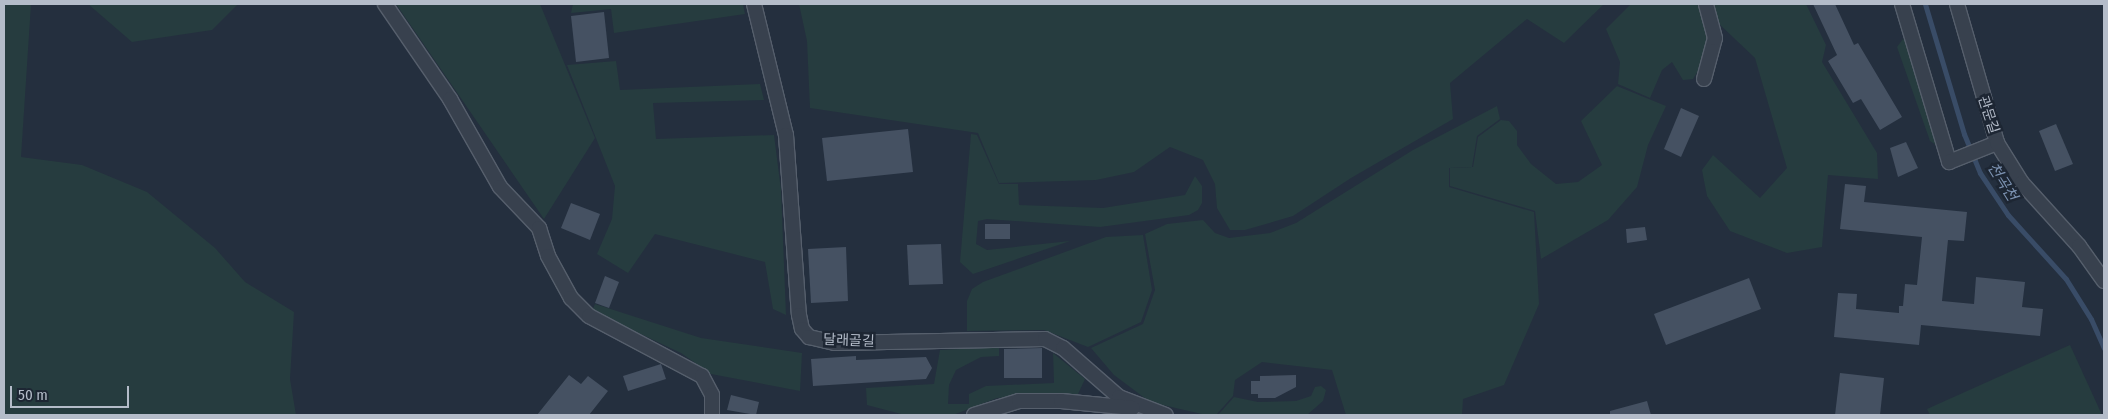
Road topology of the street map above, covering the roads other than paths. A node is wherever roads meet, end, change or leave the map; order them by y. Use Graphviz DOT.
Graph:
graph roads {
  1 [pos="385,4"];
  2 [pos="754,4"];
  3 [pos="1706,4"];
  4 [pos="1902,4"];
  5 [pos="1957,4"];
  6 [pos="1704,79"];
  7 [pos="1993,145"];
  8 [pos="2104,281"];
  9 [pos="1147,410"];
  10 [pos="712,415"];
  11 [pos="974,415"];
  12 [pos="1166,415"];
  1 -- 10 [label="street"];
  2 -- 9 [label="street, 달래골길"];
  3 -- 6 [label="street"];
  4 -- 7 [label="street"];
  5 -- 7 [label="street, 관문길"];
  7 -- 8 [label="street, 관문길"];
  9 -- 11 [label="street, 달래골길"];
  9 -- 12 [label="street, 달래골길"];
}
